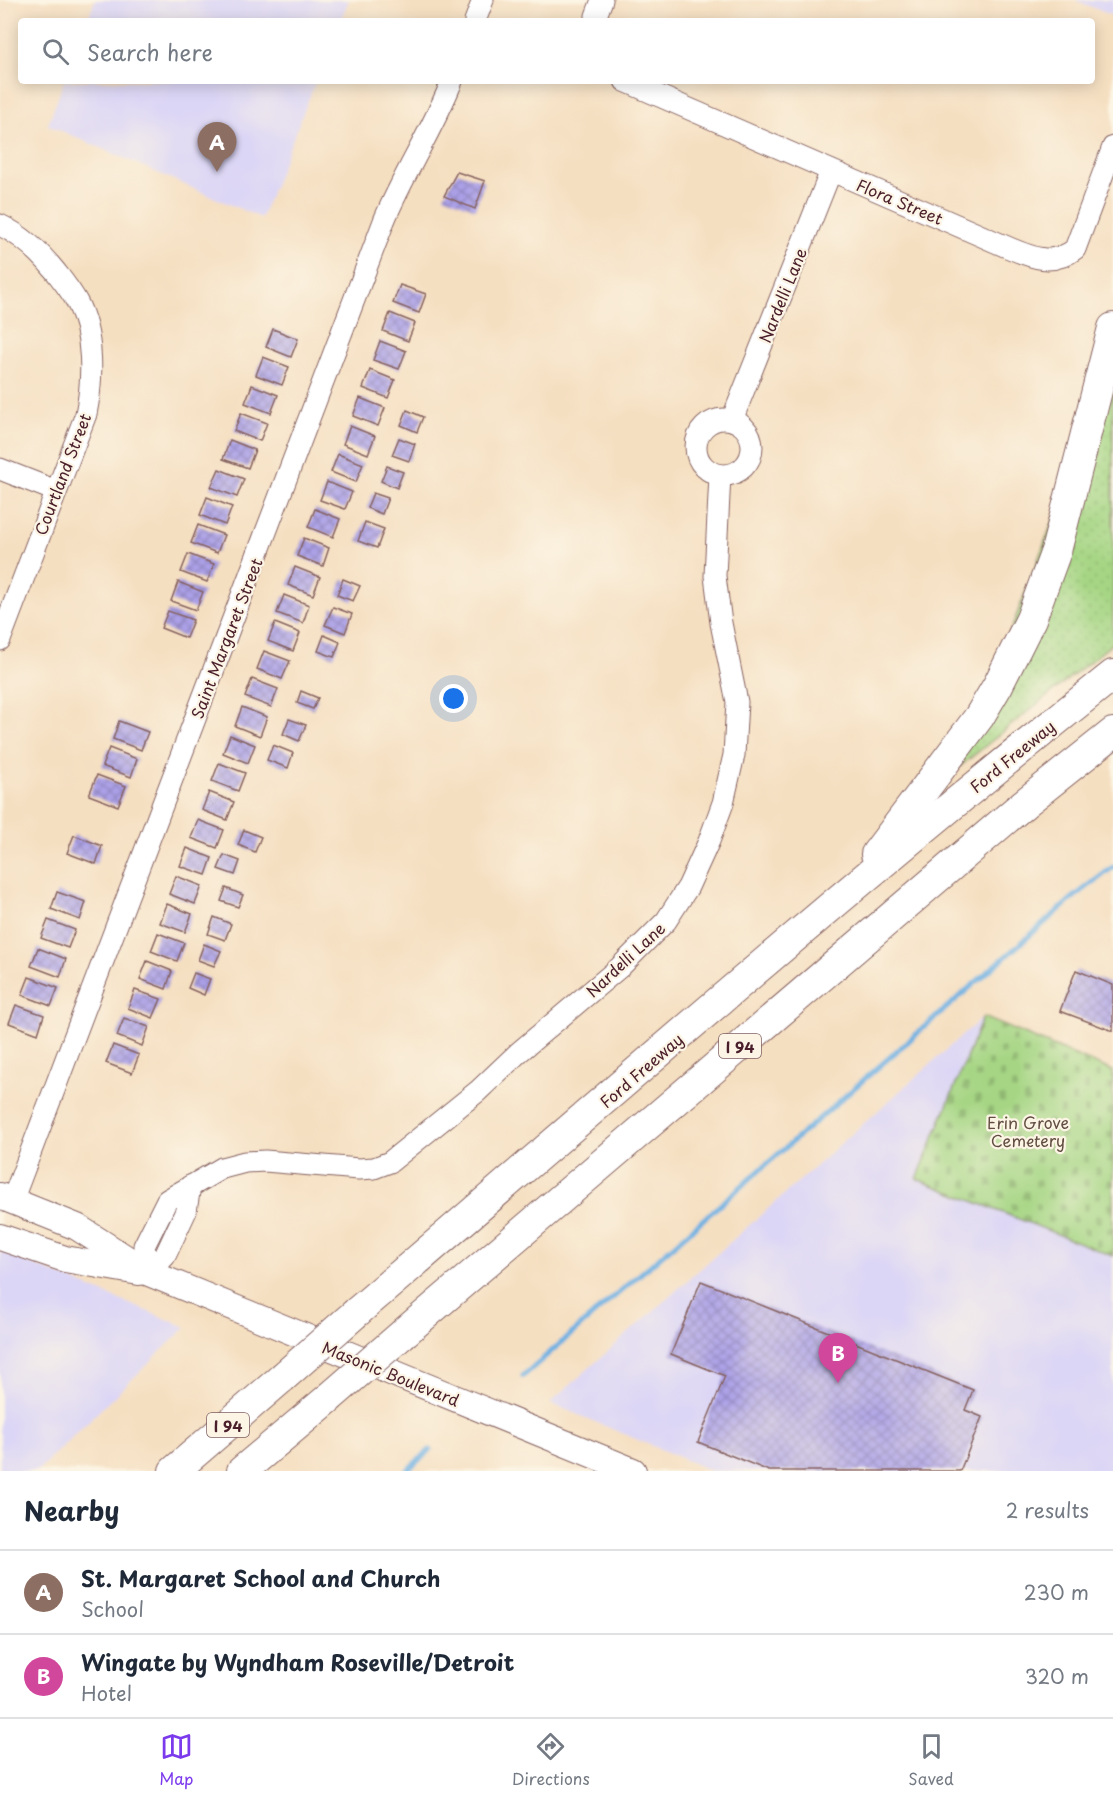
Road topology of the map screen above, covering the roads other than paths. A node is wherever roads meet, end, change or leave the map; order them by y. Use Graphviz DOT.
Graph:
graph roads {
  1 [pos="483,0"];
  2 [pos="476,18"];
  3 [pos="451,84"];
  4 [pos="632,84"];
  5 [pos="1113,147"];
  6 [pos="831,171"];
  7 [pos="0,225"];
  8 [pos="1113,328"];
  9 [pos="732,420"];
  10 [pos="0,469"];
  11 [pos="720,476"];
  12 [pos="56,491"];
  13 [pos="0,640"];
  14 [pos="1113,675"];
  15 [pos="1113,733"];
  16 [pos="844,896"];
  17 [pos="6,1199"];
  18 [pos="1,1237"];
  19 [pos="149,1274"];
  20 [pos="174,1471"];
  21 [pos="242,1471"];
  22 [pos="633,1471"];
  1 -- 2 [label="street"];
  3 -- 17 [label="street, Saint Margaret Street"];
  4 -- 6 [label="street, Flora Street"];
  5 -- 6 [label="street, Flora Street"];
  6 -- 9 [label="street, Nardelli Lane"];
  7 -- 12 [label="street, Courtland Street"];
  8 -- 16 [label="highway"];
  9 -- 11 [label="street"];
  9 -- 11 [label="street"];
  10 -- 12 [label="street"];
  11 -- 19 [label="street, Nardelli Lane"];
  12 -- 13 [label="street, Courtland Street"];
  14 -- 16 [label="highway, Ford Freeway / I 94"];
  15 -- 21 [label="highway, I 94, bridge"];
  16 -- 20 [label="highway, Ford Freeway / I 94, bridge"];
  17 -- 18 [label="main road"];
  17 -- 19 [label="main road, Masonic Boulevard"];
  18 -- 19 [label="main road, Masonic Boulevard"];
  19 -- 22 [label="main road, Masonic Boulevard"];
}
